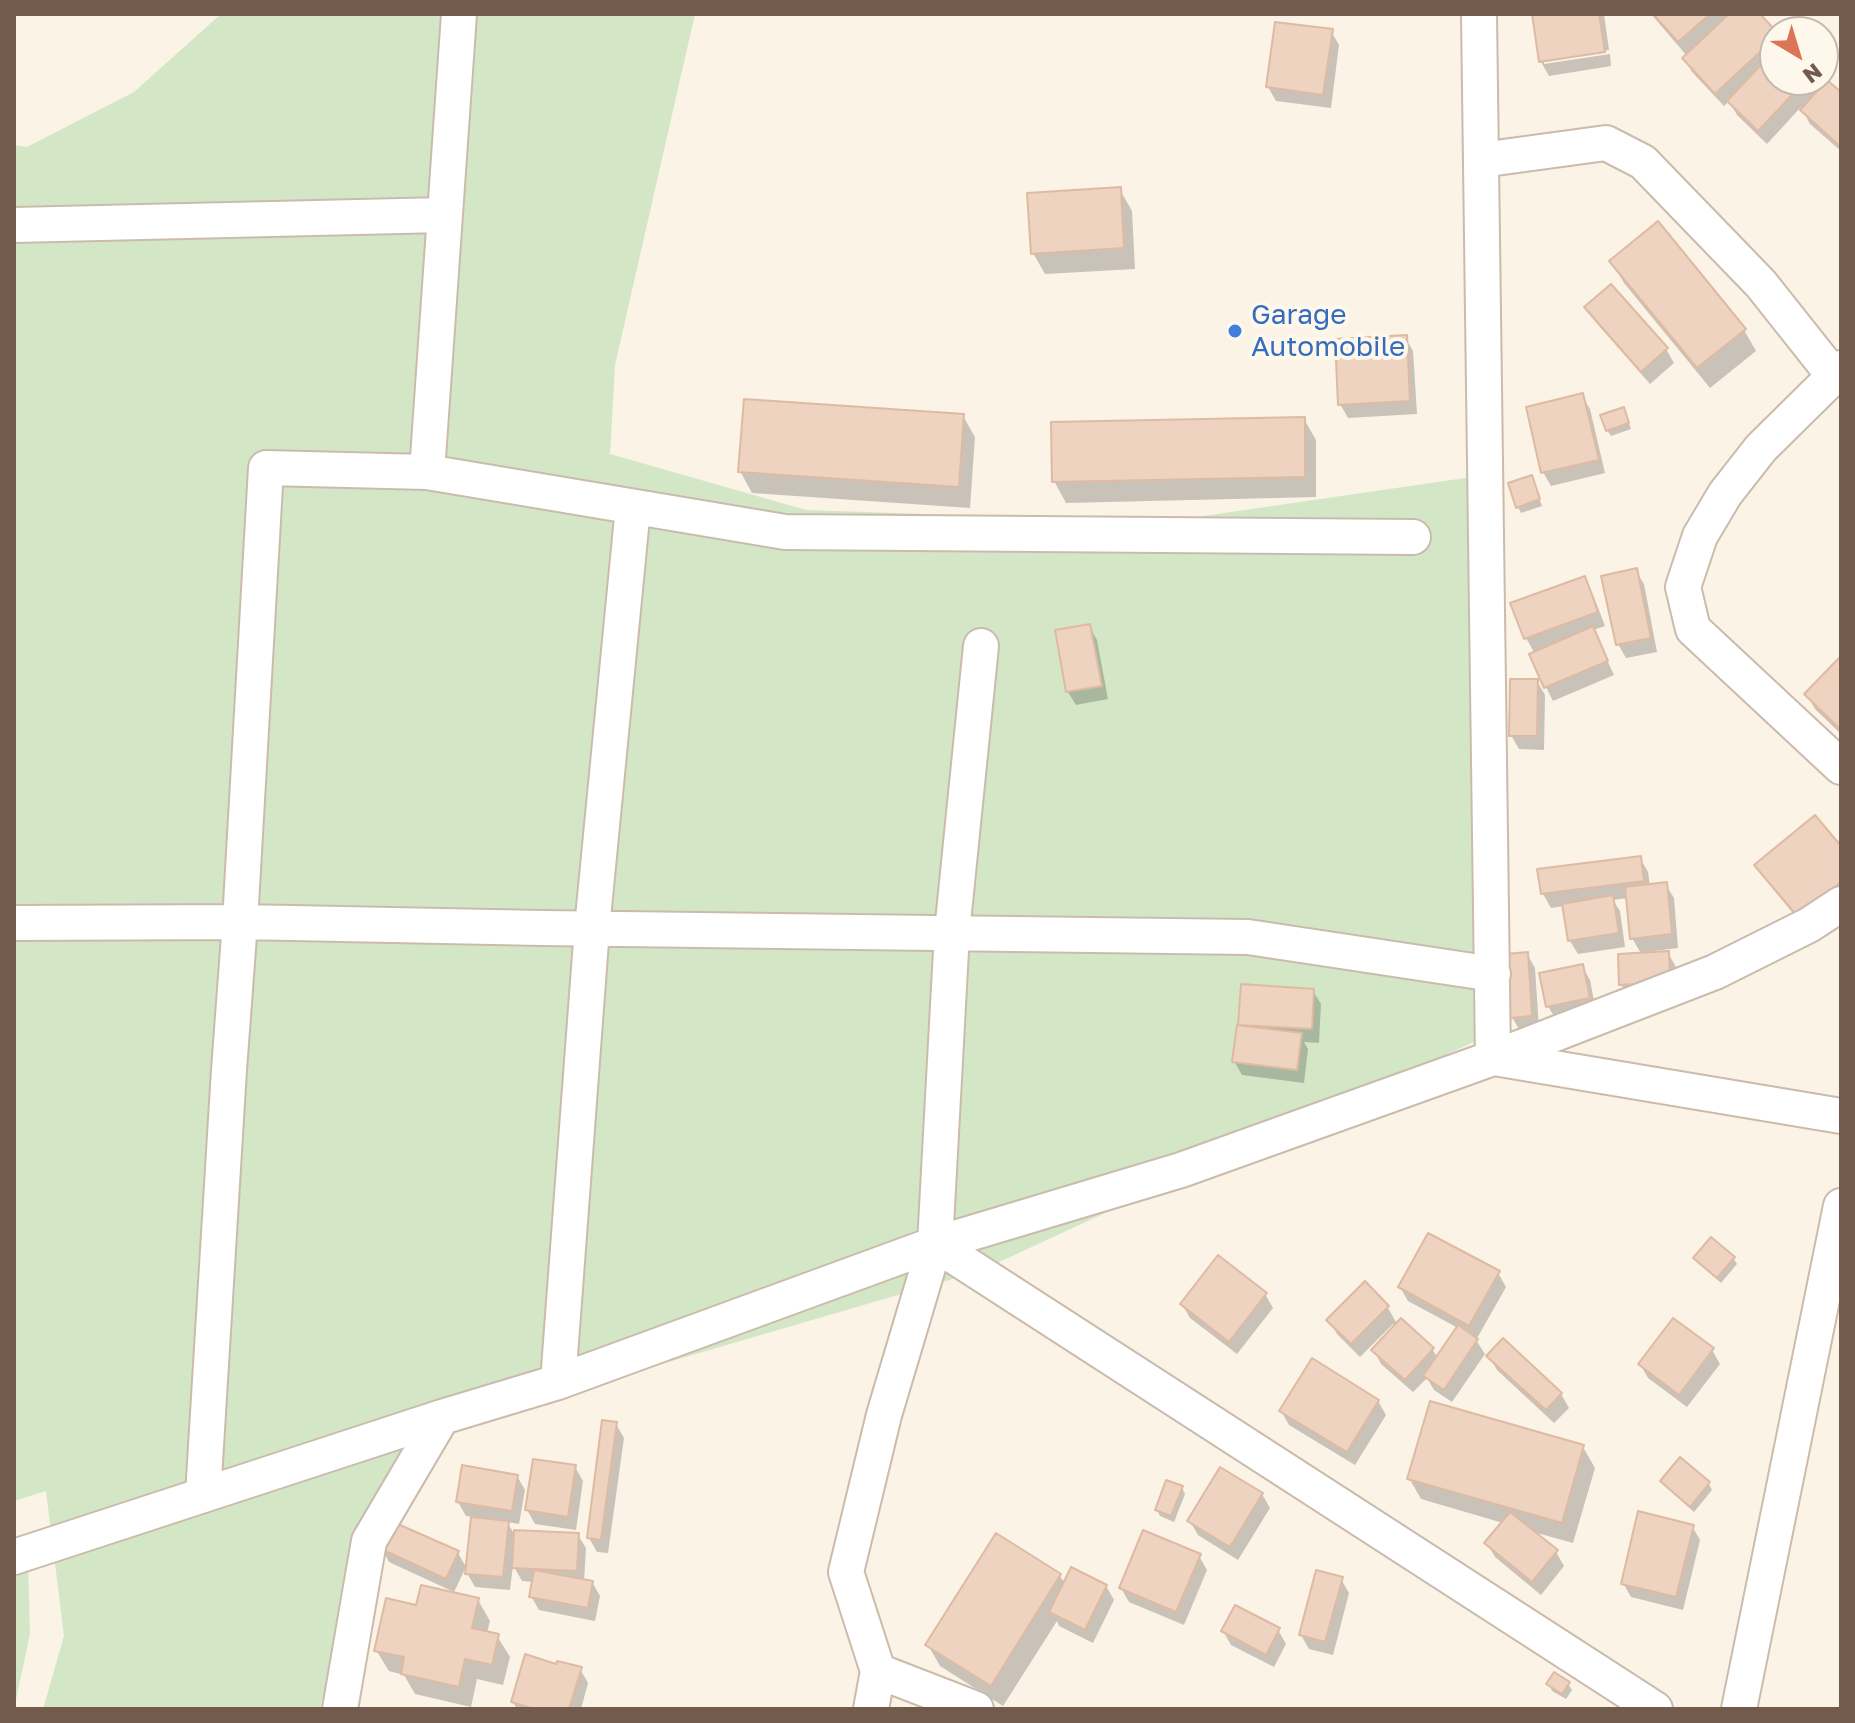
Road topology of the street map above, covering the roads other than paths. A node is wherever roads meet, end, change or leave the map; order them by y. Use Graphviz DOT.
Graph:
graph roads {
  1 [pos="459,14"];
  2 [pos="1479,14"];
  3 [pos="1481,160"];
  4 [pos="444,215"];
  5 [pos="14,225"];
  6 [pos="1837,372"];
  7 [pos="427,472"];
  8 [pos="633,507"];
  9 [pos="1413,537"];
  10 [pos="981,646"];
  11 [pos="1841,767"];
  12 [pos="1841,904"];
  13 [pos="240,922"];
  14 [pos="14,923"];
  15 [pos="592,928"];
  16 [pos="952,932"];
  17 [pos="1493,974"];
  18 [pos="1493,1058"];
  19 [pos="1841,1116"];
  20 [pos="1841,1206"];
  21 [pos="935,1244"];
  22 [pos="558,1382"];
  23 [pos="442,1417"];
  24 [pos="203,1495"];
  25 [pos="14,1557"];
  26 [pos="878,1671"];
  27 [pos="340,1709"];
  28 [pos="871,1709"];
  29 [pos="976,1709"];
  30 [pos="1655,1709"];
  31 [pos="1739,1709"];
  1 -- 4 [label="street"];
  2 -- 3 [label="street"];
  3 -- 6 [label="street"];
  3 -- 17 [label="street"];
  4 -- 5 [label="street"];
  4 -- 7 [label="street"];
  6 -- 11 [label="street"];
  7 -- 8 [label="street"];
  7 -- 13 [label="street"];
  8 -- 9 [label="street"];
  8 -- 15 [label="street"];
  10 -- 16 [label="street"];
  12 -- 18 [label="street"];
  13 -- 14 [label="street"];
  13 -- 15 [label="street"];
  13 -- 24 [label="street"];
  15 -- 16 [label="street"];
  15 -- 22 [label="street"];
  16 -- 17 [label="street"];
  16 -- 21 [label="street"];
  17 -- 18 [label="street"];
  18 -- 19 [label="street"];
  18 -- 21 [label="street"];
  20 -- 31 [label="street"];
  21 -- 22 [label="street"];
  21 -- 26 [label="street"];
  21 -- 30 [label="street"];
  22 -- 23 [label="street"];
  23 -- 24 [label="street"];
  23 -- 27 [label="street"];
  24 -- 25 [label="street"];
  26 -- 28 [label="street"];
  26 -- 29 [label="street"];
}
